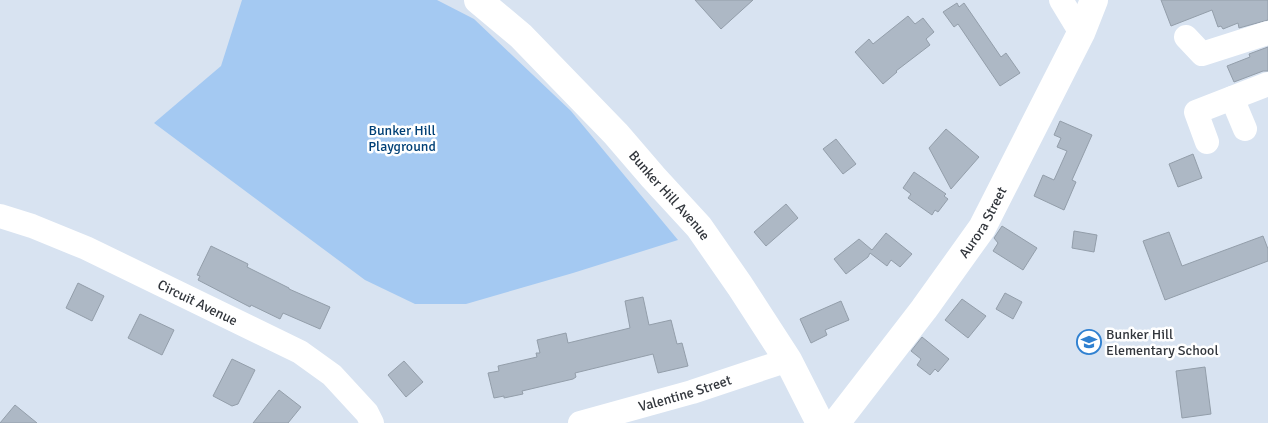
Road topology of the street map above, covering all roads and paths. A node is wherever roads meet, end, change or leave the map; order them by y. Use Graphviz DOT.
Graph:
graph roads {
  1 [pos="478,0"];
  2 [pos="1061,0"];
  3 [pos="1094,0"];
  4 [pos="1081,33"];
  5 [pos="1268,33"];
  6 [pos="1186,38"];
  7 [pos="1268,84"];
  8 [pos="1232,98"];
  9 [pos="1245,129"];
  10 [pos="1207,142"];
  11 [pos="0,216"];
  12 [pos="788,360"];
  13 [pos="372,423"];
  14 [pos="580,423"];
  15 [pos="820,423"];
  16 [pos="836,423"];
  1 -- 12 [label="main road, Bunker Hill Avenue"];
  2 -- 4 [label="street"];
  3 -- 4 [label="main road, Aurora Street"];
  4 -- 16 [label="main road, Aurora Street"];
  5 -- 6 [label="street"];
  7 -- 8 [label="street"];
  8 -- 9 [label="street"];
  8 -- 10 [label="street"];
  11 -- 13 [label="street, Circuit Avenue"];
  12 -- 14 [label="street, Valentine Street"];
  12 -- 15 [label="main road, Bunker Hill Avenue"];
}
